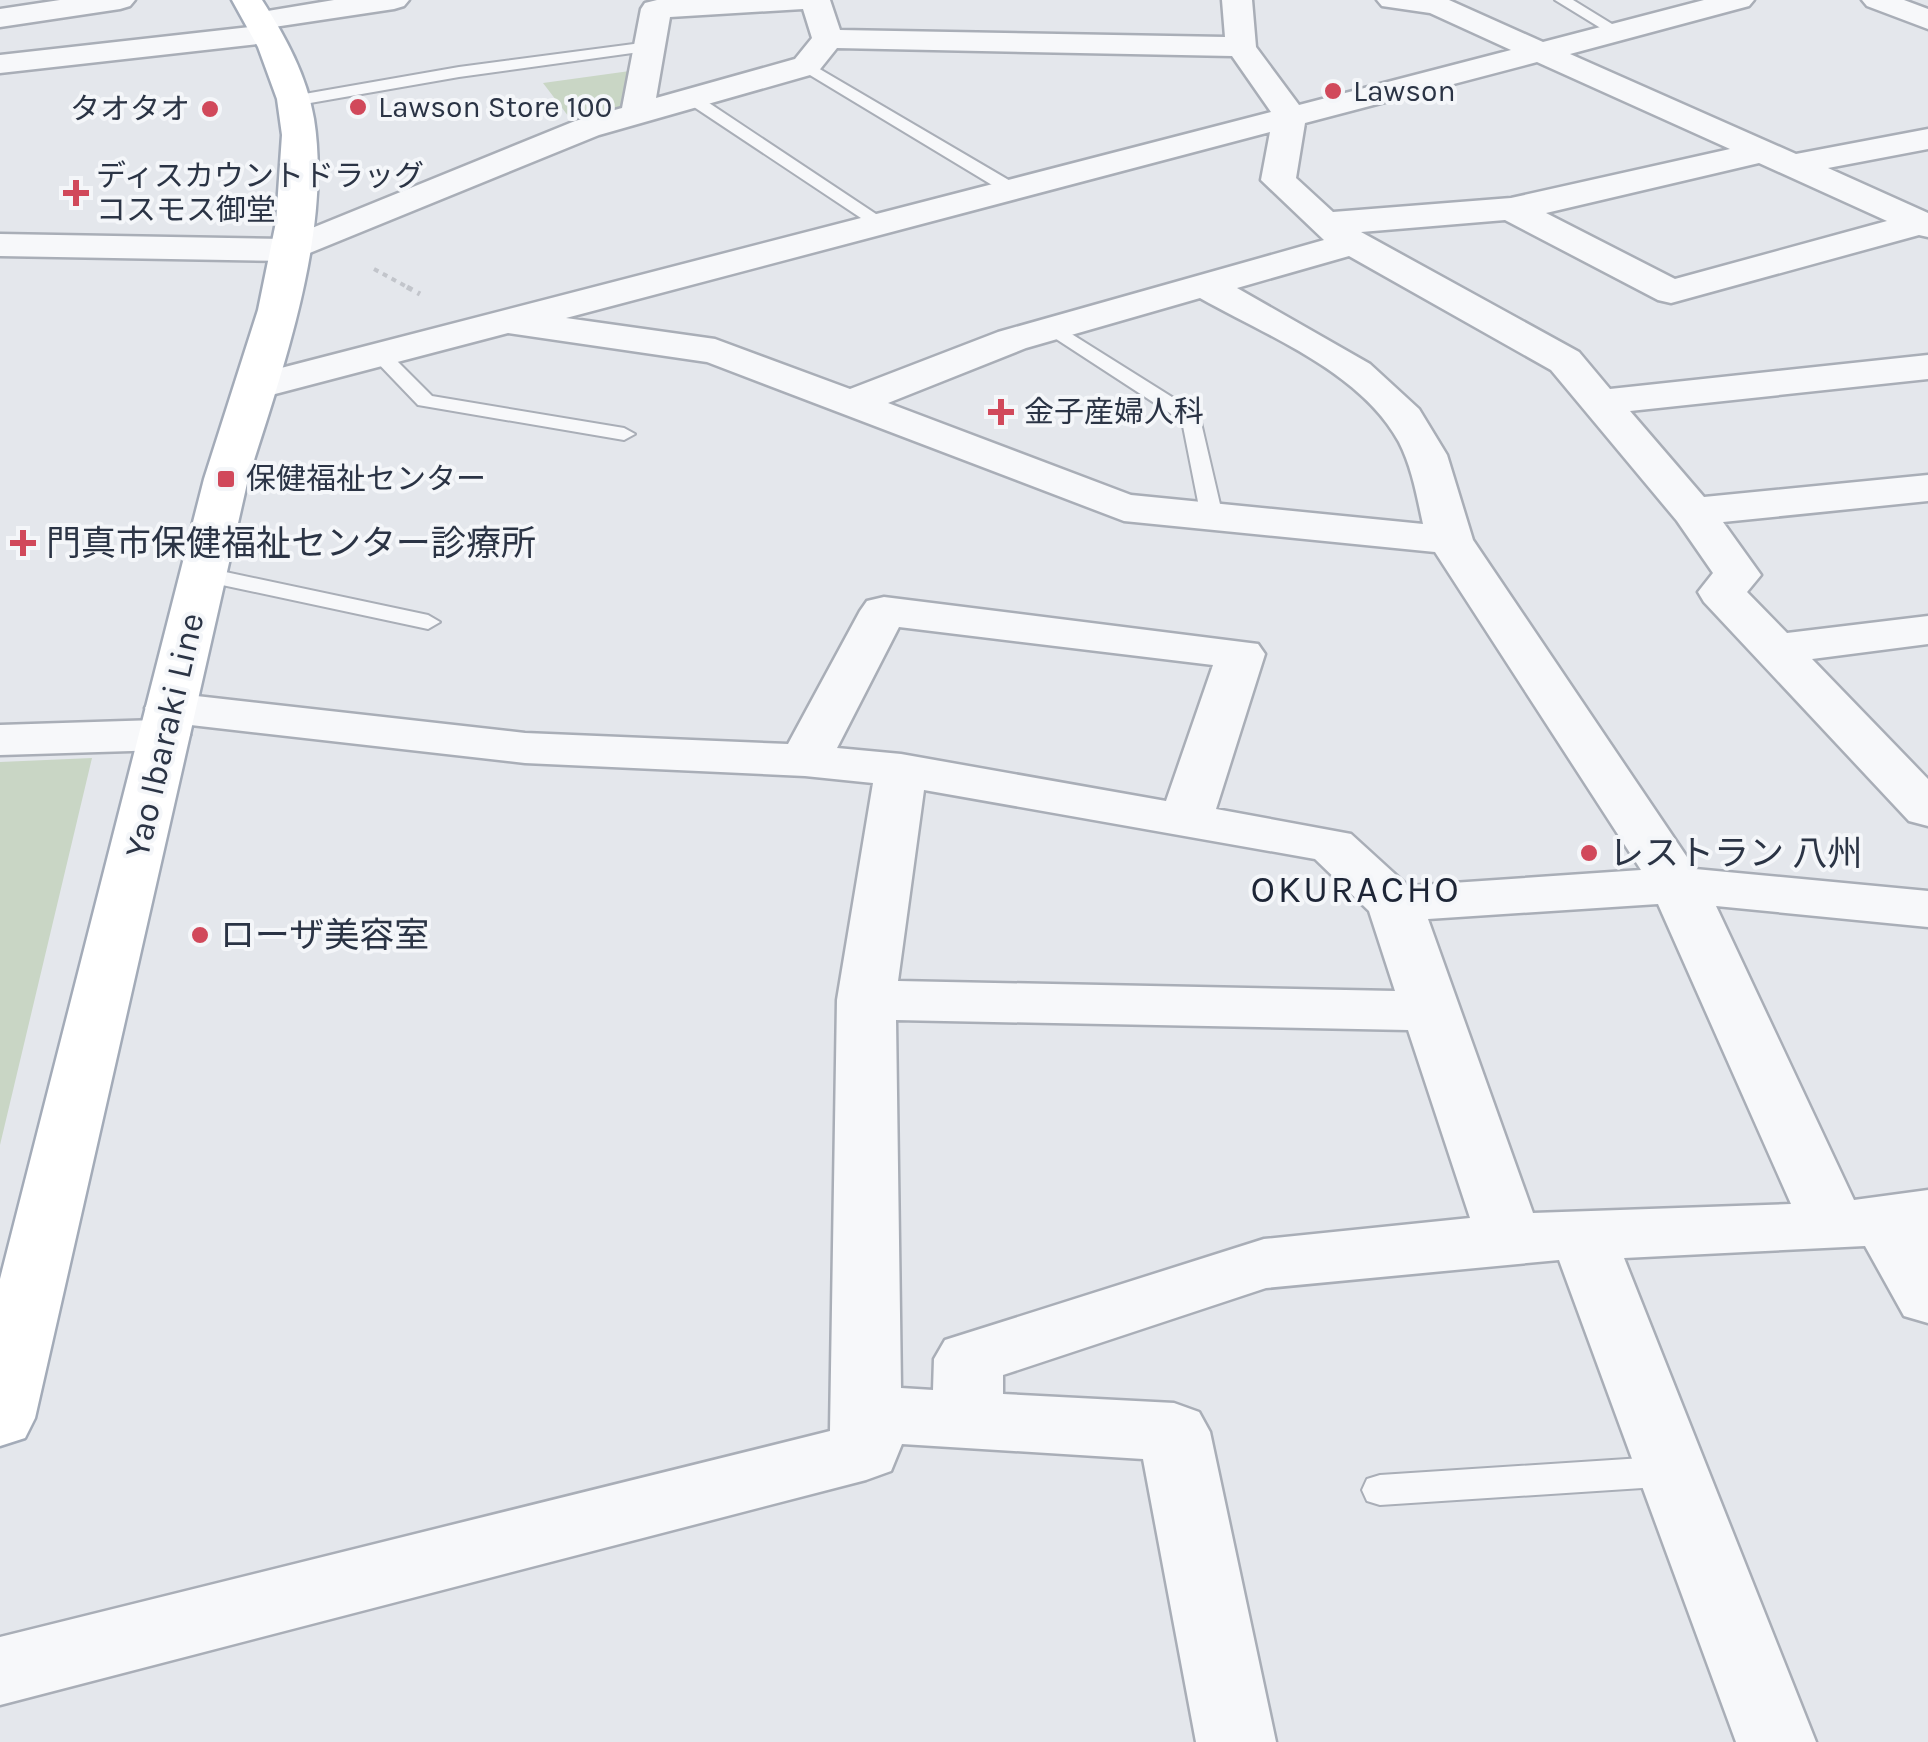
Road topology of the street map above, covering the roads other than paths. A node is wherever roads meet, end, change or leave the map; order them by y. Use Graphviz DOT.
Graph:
graph roads {
  1 [pos="120,0"];
  2 [pos="394,0"];
  3 [pos="1238,0"];
  4 [pos="1392,0"];
  5 [pos="1562,0"];
  6 [pos="1738,0"];
  7 [pos="1877,0"];
  8 [pos="796,1"];
  9 [pos="654,4"];
  10 [pos="0,18"];
  11 [pos="257,18"];
  12 [pos="1928,20"];
  13 [pos="1616,32"];
  14 [pos="828,39"];
  15 [pos="1241,46"];
  16 [pos="649,47"];
  17 [pos="1542,52"];
  18 [pos="0,64"];
  19 [pos="806,66"];
  20 [pos="694,100"];
  21 [pos="293,101"];
  22 [pos="637,115"];
  23 [pos="1290,115"];
  24 [pos="1928,139"];
  25 [pos="1777,159"];
  26 [pos="1013,190"];
  27 [pos="1511,209"];
  28 [pos="882,224"];
  29 [pos="1925,225"];
  30 [pos="1338,234"];
  31 [pos="304,244"];
  32 [pos="0,245"];
  33 [pos="1206,286"];
  34 [pos="502,324"];
  35 [pos="1054,329"];
  36 [pos="381,356"];
  37 [pos="1928,367"];
  38 [pos="256,387"];
  39 [pos="1600,402"];
  40 [pos="850,403"];
  41 [pos="624,434"];
  42 [pos="1928,488"];
  43 [pos="1693,512"];
  44 [pos="1212,517"];
  45 [pos="1450,540"];
  46 [pos="202,574"];
  47 [pos="428,622"];
  48 [pos="1928,630"];
  49 [pos="1775,649"];
  50 [pos="167,722"];
  51 [pos="0,740"];
  52 [pos="806,760"];
  53 [pos="900,770"];
  54 [pos="1928,810"];
  55 [pos="1186,821"];
  56 [pos="1678,885"];
  57 [pos="1395,904"];
  58 [pos="1928,909"];
  59 [pos="866,1000"];
  60 [pos="1432,1011"];
  61 [pos="1882,1220"];
  62 [pos="1582,1235"];
  63 [pos="1509,1238"];
  64 [pos="1928,1298"];
  65 [pos="866,1414"];
  66 [pos="0,1418"];
  67 [pos="967,1420"];
  68 [pos="1672,1471"];
  69 [pos="1380,1490"];
  70 [pos="0,1671"];
  71 [pos="1236,1742"];
  72 [pos="1776,1742"];
  1 -- 10 [label="street"];
  2 -- 11 [label="street"];
  3 -- 15 [label="street"];
  4 -- 17 [label="street"];
  5 -- 13 [label="lane"];
  6 -- 13 [label="street"];
  7 -- 12 [label="street"];
  8 -- 9 [label="street"];
  8 -- 14 [label="street"];
  9 -- 16 [label="street"];
  11 -- 18 [label="street"];
  11 -- 21 [label="main road, Yao Ibaraki Line"];
  13 -- 17 [label="street"];
  14 -- 15 [label="street"];
  14 -- 19 [label="street"];
  15 -- 23 [label="street"];
  16 -- 21 [label="lane"];
  16 -- 22 [label="street"];
  17 -- 23 [label="street"];
  17 -- 25 [label="street"];
  19 -- 20 [label="street"];
  19 -- 26 [label="lane"];
  20 -- 22 [label="street"];
  20 -- 28 [label="lane"];
  21 -- 31 [label="main road, Yao Ibaraki Line"];
  22 -- 31 [label="street"];
  23 -- 26 [label="street"];
  23 -- 30 [label="street"];
  24 -- 25 [label="street"];
  25 -- 27 [label="street"];
  25 -- 29 [label="street"];
  26 -- 28 [label="street"];
  27 -- 29 [label="street"];
  27 -- 30 [label="street"];
  28 -- 34 [label="street"];
  30 -- 33 [label="street"];
  30 -- 39 [label="street"];
  31 -- 32 [label="street"];
  31 -- 38 [label="main road, Yao Ibaraki Line"];
  33 -- 35 [label="street"];
  33 -- 45 [label="street"];
  34 -- 36 [label="street"];
  34 -- 40 [label="street"];
  35 -- 40 [label="street"];
  35 -- 44 [label="lane"];
  36 -- 38 [label="street"];
  36 -- 41 [label="lane"];
  37 -- 39 [label="street"];
  38 -- 46 [label="main road, Yao Ibaraki Line"];
  39 -- 43 [label="street"];
  40 -- 44 [label="street"];
  42 -- 43 [label="street"];
  43 -- 49 [label="street"];
  44 -- 45 [label="street"];
  45 -- 56 [label="street"];
  46 -- 47 [label="lane"];
  46 -- 50 [label="main road, Yao Ibaraki Line"];
  48 -- 49 [label="street"];
  49 -- 54 [label="street"];
  50 -- 51 [label="street"];
  50 -- 52 [label="street"];
  50 -- 66 [label="main road, Yao Ibaraki Line"];
  52 -- 53 [label="street"];
  52 -- 55 [label="street"];
  53 -- 55 [label="street"];
  53 -- 59 [label="street"];
  55 -- 57 [label="street"];
  56 -- 57 [label="street"];
  56 -- 58 [label="street"];
  56 -- 61 [label="street"];
  57 -- 60 [label="street"];
  59 -- 60 [label="street"];
  59 -- 65 [label="street"];
  60 -- 63 [label="street"];
  61 -- 62 [label="street"];
  61 -- 64 [label="street"];
  62 -- 63 [label="street"];
  62 -- 68 [label="street"];
  63 -- 67 [label="street"];
  65 -- 67 [label="street"];
  65 -- 70 [label="street"];
  67 -- 71 [label="street"];
  68 -- 69 [label="lane"];
  68 -- 72 [label="street"];
}
